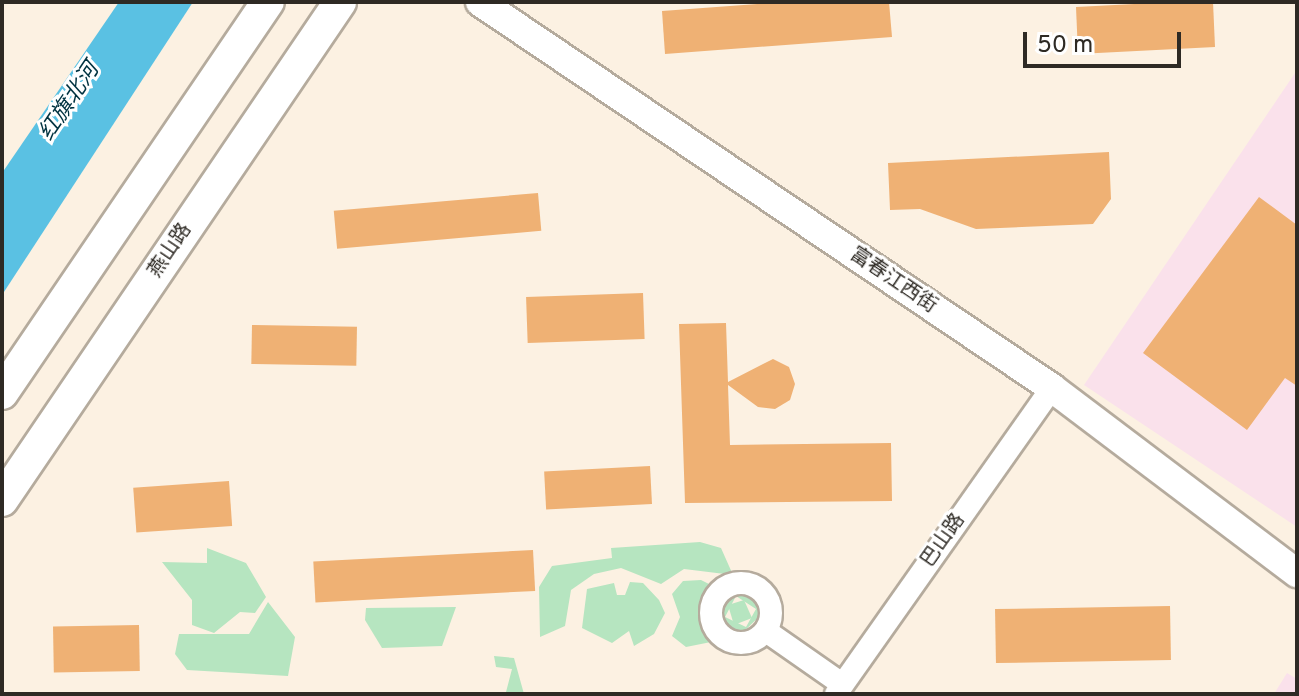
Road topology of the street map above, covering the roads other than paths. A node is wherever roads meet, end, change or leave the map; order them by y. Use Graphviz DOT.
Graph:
graph roads {
  1 [pos="268,2"];
  2 [pos="340,2"];
  3 [pos="480,2"];
  4 [pos="1052,388"];
  5 [pos="2,393"];
  6 [pos="2,500"];
  7 [pos="1297,573"];
  8 [pos="766,631"];
  9 [pos="839,689"];
  1 -- 5 [label="main road"];
  2 -- 6 [label="main road, 燕山路"];
  3 -- 4 [label="street, 富春江西街"];
  4 -- 7 [label="street, 富春江西街"];
  4 -- 9 [label="street, 巴山路"];
  8 -- 9 [label="street"];
}
